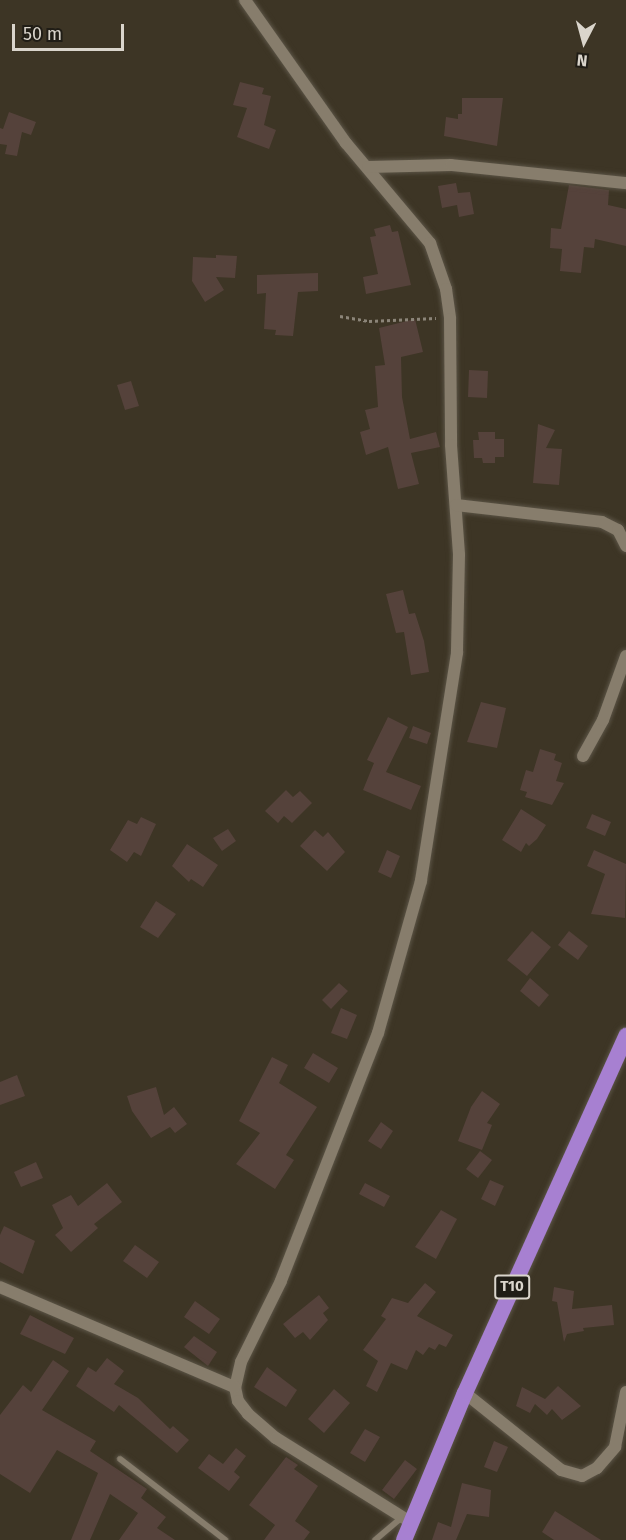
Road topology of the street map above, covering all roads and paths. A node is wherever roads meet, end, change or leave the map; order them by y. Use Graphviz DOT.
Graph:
graph roads {
  1 [pos="245,0"];
  2 [pos="368,167"];
  3 [pos="626,183"];
  4 [pos="340,316"];
  5 [pos="450,319"];
  6 [pos="456,505"];
  7 [pos="626,546"];
  8 [pos="626,656"];
  9 [pos="583,756"];
  10 [pos="626,1036"];
  11 [pos="0,1287"];
  12 [pos="235,1387"];
  13 [pos="626,1392"];
  14 [pos="465,1393"];
  15 [pos="120,1459"];
  16 [pos="407,1520"];
  17 [pos="225,1540"];
  18 [pos="375,1540"];
  19 [pos="404,1540"];
  1 -- 2 [label="street"];
  2 -- 3 [label="street"];
  2 -- 5 [label="street"];
  4 -- 5 [label="path"];
  5 -- 6 [label="street"];
  6 -- 7 [label="street"];
  6 -- 12 [label="street"];
  8 -- 9 [label="street"];
  10 -- 14 [label="highway, T10"];
  11 -- 12 [label="street"];
  12 -- 16 [label="street"];
  13 -- 14 [label="street"];
  14 -- 16 [label="highway, T10"];
  15 -- 17 [label="lane"];
  16 -- 18 [label="lane"];
  16 -- 19 [label="highway, T10"];
}
